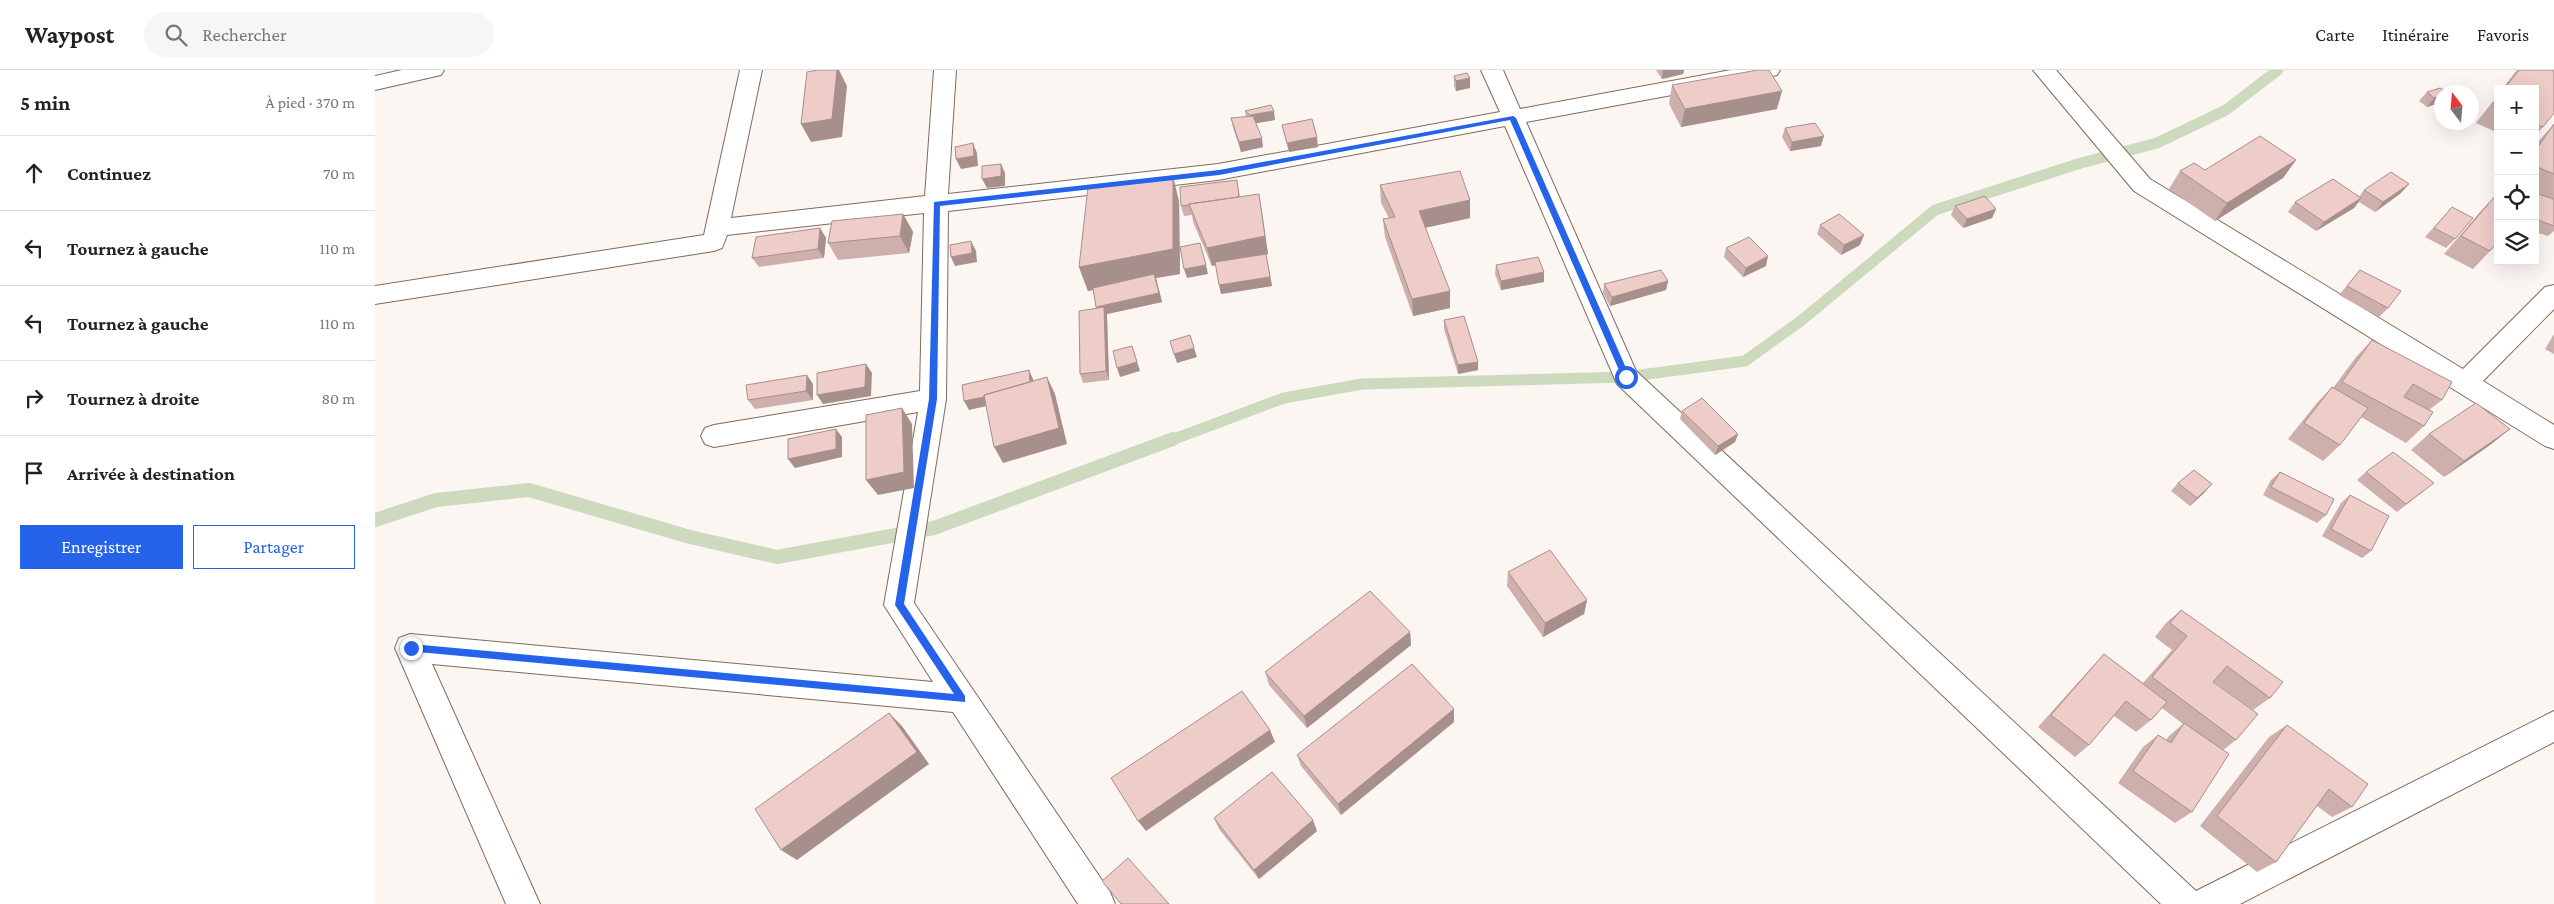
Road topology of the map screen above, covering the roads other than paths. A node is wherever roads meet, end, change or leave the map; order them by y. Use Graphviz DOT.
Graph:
graph roads {
  1 [pos="433,70"];
  2 [pos="751,70"];
  3 [pos="945,70"];
  4 [pos="1492,70"];
  5 [pos="1769,70"];
  6 [pos="2045,70"];
  7 [pos="375,83"];
  8 [pos="1513,118"];
  9 [pos="936,204"];
  10 [pos="717,228"];
  11 [pos="2554,294"];
  12 [pos="375,295"];
  13 [pos="2464,384"];
  14 [pos="933,399"];
  15 [pos="714,436"];
  16 [pos="2554,438"];
  17 [pos="962,699"];
  18 [pos="2554,726"];
  19 [pos="523,904"];
  20 [pos="1098,904"];
  21 [pos="2185,904"];
  22 [pos="2205,904"];
  1 -- 7 [label="street"];
  2 -- 10 [label="street"];
  3 -- 9 [label="street"];
  4 -- 8 [label="street"];
  5 -- 8 [label="street"];
  6 -- 13 [label="street"];
  8 -- 9 [label="street"];
  8 -- 21 [label="street"];
  9 -- 10 [label="street"];
  9 -- 14 [label="street"];
  10 -- 12 [label="street"];
  11 -- 13 [label="street"];
  13 -- 16 [label="street"];
  14 -- 15 [label="street"];
  14 -- 17 [label="street"];
  17 -- 19 [label="street"];
  17 -- 20 [label="street"];
  18 -- 22 [label="street"];
}
